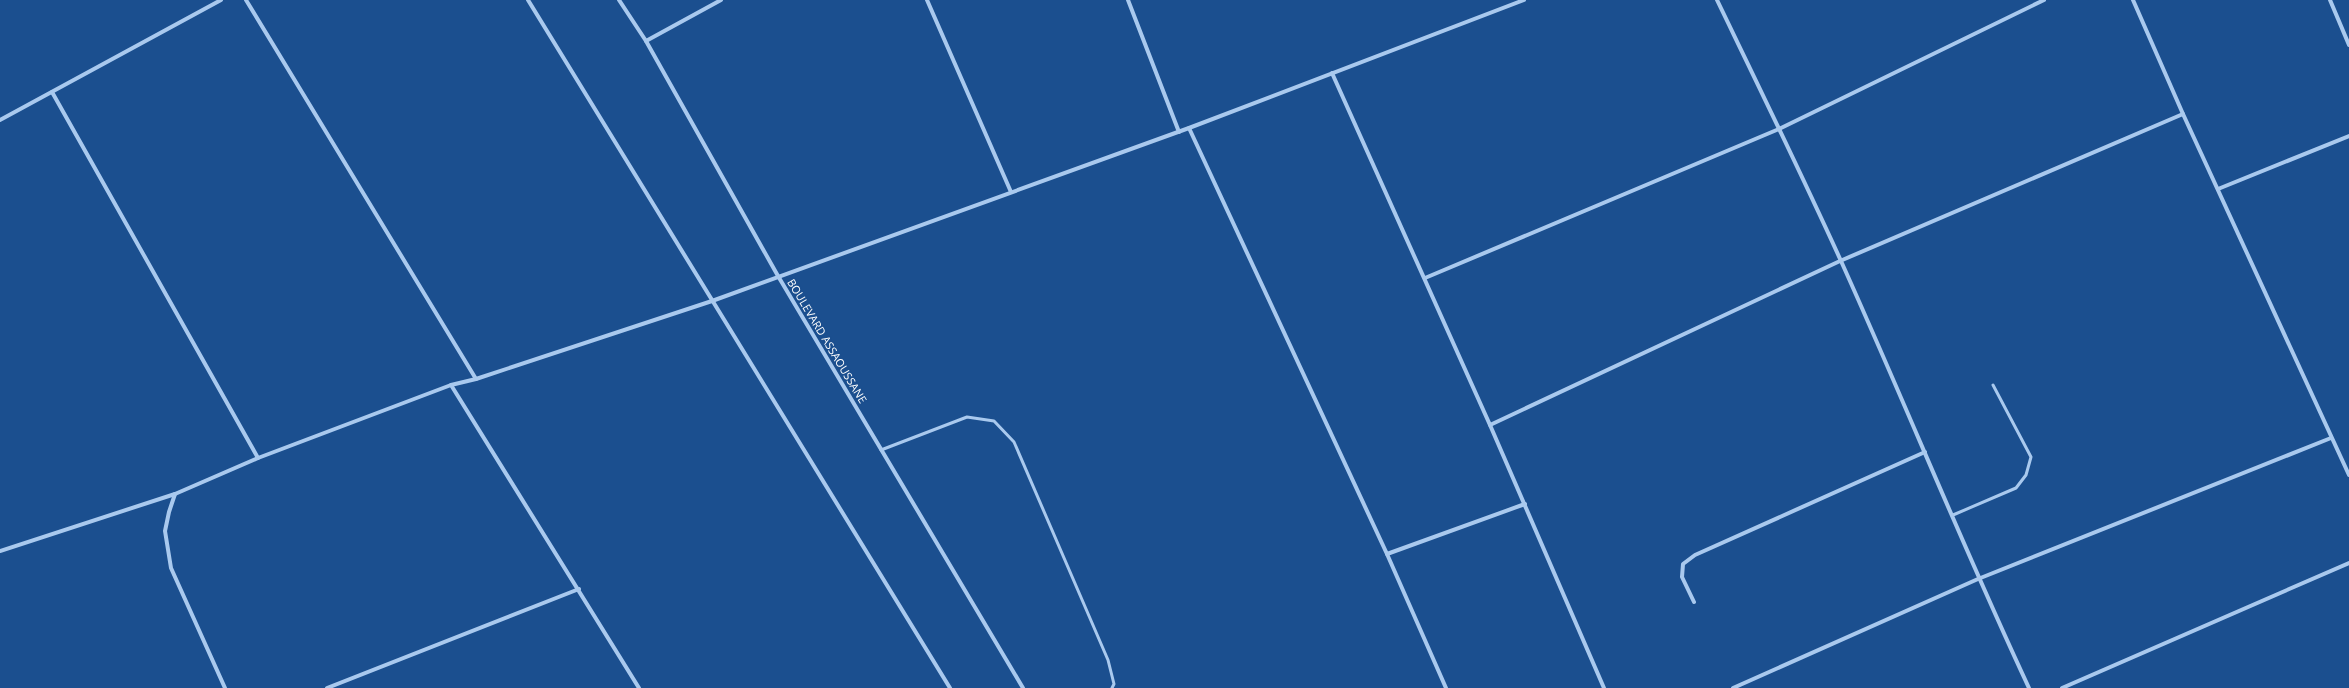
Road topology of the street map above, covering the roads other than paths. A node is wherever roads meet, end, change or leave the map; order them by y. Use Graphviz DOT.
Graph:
graph roads {
  1 [pos="221,0"];
  2 [pos="246,0"];
  3 [pos="528,0"];
  4 [pos="619,0"];
  5 [pos="721,0"];
  6 [pos="927,0"];
  7 [pos="1128,0"];
  8 [pos="1524,0"];
  9 [pos="1717,0"];
  10 [pos="2044,0"];
  11 [pos="2134,0"];
  12 [pos="2330,0"];
  13 [pos="646,41"];
  14 [pos="2349,45"];
  15 [pos="1332,73"];
  16 [pos="52,92"];
  17 [pos="2183,114"];
  18 [pos="0,120"];
  19 [pos="1189,128"];
  20 [pos="1779,129"];
  21 [pos="1179,132"];
  22 [pos="2349,136"];
  23 [pos="2218,189"];
  24 [pos="1011,192"];
  25 [pos="1840,261"];
  26 [pos="778,276"];
  27 [pos="1425,278"];
  28 [pos="712,301"];
  29 [pos="476,380"];
  30 [pos="451,385"];
  31 [pos="1993,385"];
  32 [pos="1490,425"];
  33 [pos="2331,438"];
  34 [pos="881,450"];
  35 [pos="1925,452"];
  36 [pos="258,458"];
  37 [pos="2349,475"];
  38 [pos="175,494"];
  39 [pos="1525,504"];
  40 [pos="1953,515"];
  41 [pos="0,551"];
  42 [pos="1387,554"];
  43 [pos="2349,563"];
  44 [pos="1978,579"];
  45 [pos="579,589"];
  46 [pos="1694,602"];
  47 [pos="225,688"];
  48 [pos="327,688"];
  49 [pos="639,688"];
  50 [pos="950,688"];
  51 [pos="1023,688"];
  52 [pos="1112,688"];
  53 [pos="1446,688"];
  54 [pos="1604,688"];
  55 [pos="1733,688"];
  56 [pos="2029,688"];
  57 [pos="2062,688"];
  1 -- 16 [label="street"];
  2 -- 29 [label="street"];
  3 -- 28 [label="street"];
  4 -- 13 [label="street, BOULEVARD ASSAOUSSANE"];
  5 -- 13 [label="street"];
  6 -- 24 [label="street"];
  7 -- 21 [label="street"];
  8 -- 15 [label="street"];
  9 -- 20 [label="street"];
  10 -- 20 [label="street"];
  11 -- 17 [label="street"];
  12 -- 14 [label="street"];
  13 -- 26 [label="street, BOULEVARD ASSAOUSSANE"];
  15 -- 19 [label="street"];
  15 -- 27 [label="street"];
  16 -- 18 [label="street"];
  16 -- 36 [label="street"];
  17 -- 23 [label="street"];
  17 -- 25 [label="street"];
  19 -- 21 [label="street"];
  19 -- 42 [label="street"];
  20 -- 25 [label="street"];
  20 -- 27 [label="street"];
  21 -- 24 [label="street"];
  22 -- 23 [label="street"];
  23 -- 33 [label="street"];
  24 -- 26 [label="street"];
  25 -- 32 [label="street"];
  25 -- 35 [label="street"];
  26 -- 28 [label="street"];
  26 -- 34 [label="street, BOULEVARD ASSAOUSSANE"];
  27 -- 32 [label="street"];
  28 -- 29 [label="street"];
  28 -- 50 [label="street"];
  29 -- 30 [label="street"];
  30 -- 36 [label="street"];
  30 -- 45 [label="street"];
  31 -- 40 [label="lane"];
  32 -- 39 [label="street"];
  33 -- 37 [label="street"];
  33 -- 44 [label="street"];
  34 -- 51 [label="street, BOULEVARD ASSAOUSSANE"];
  34 -- 52 [label="lane"];
  35 -- 40 [label="street"];
  35 -- 46 [label="street"];
  36 -- 38 [label="street"];
  38 -- 41 [label="street"];
  38 -- 47 [label="street"];
  39 -- 42 [label="street"];
  39 -- 54 [label="street"];
  40 -- 44 [label="street"];
  42 -- 53 [label="street"];
  43 -- 57 [label="street"];
  44 -- 55 [label="street"];
  44 -- 56 [label="street"];
  45 -- 48 [label="street"];
  45 -- 49 [label="street"];
}
